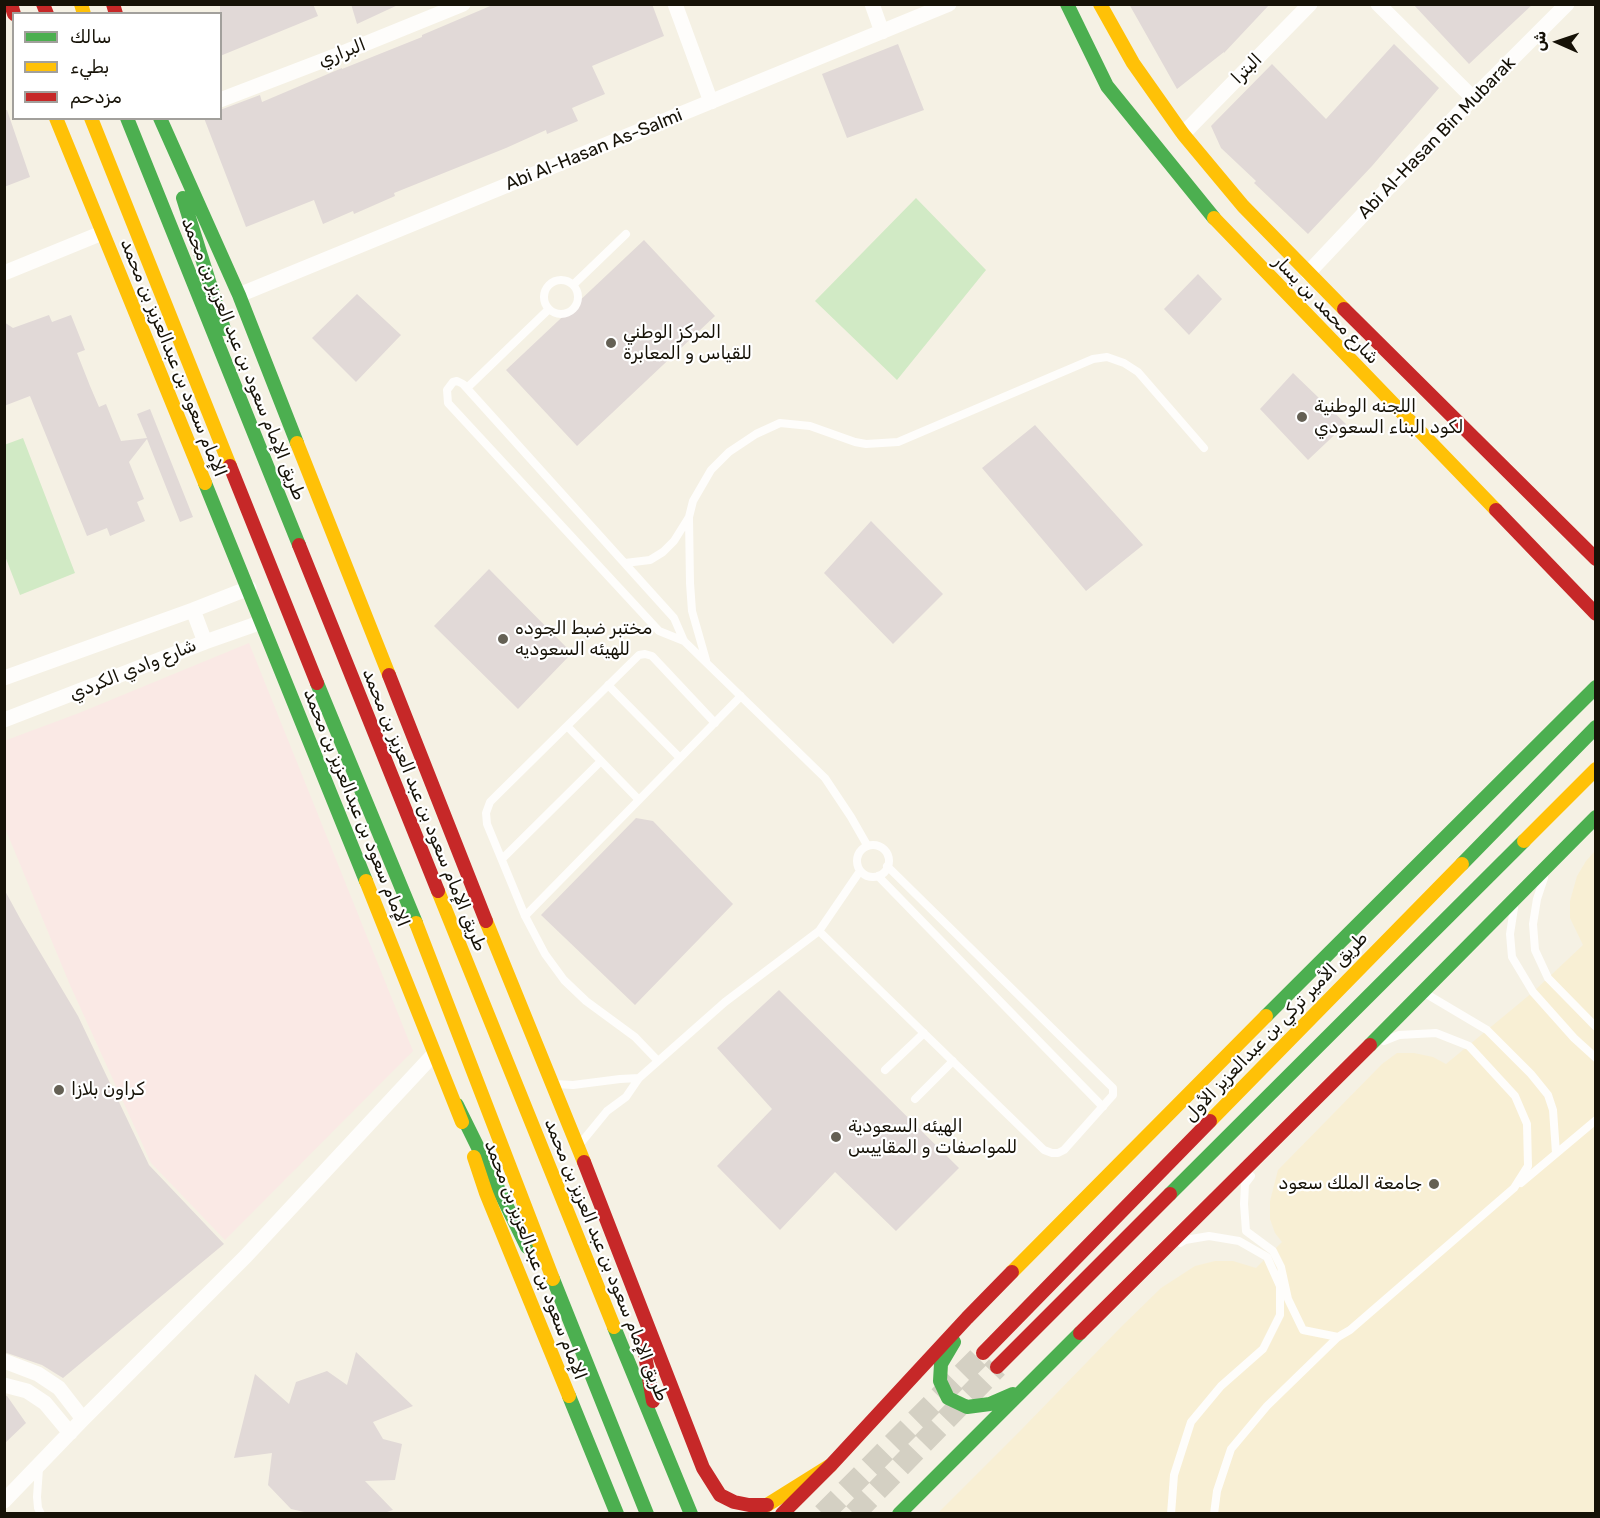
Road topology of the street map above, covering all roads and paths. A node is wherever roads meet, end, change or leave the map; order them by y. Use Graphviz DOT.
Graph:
graph roads {
  1 [pos="463,4"];
  2 [pos="675,4"];
  3 [pos="872,4"];
  4 [pos="950,4"];
  5 [pos="1067,4"];
  6 [pos="1100,4"];
  7 [pos="1310,4"];
  8 [pos="1378,4"];
  9 [pos="1567,4"];
  10 [pos="882,32"];
  11 [pos="1473,98"];
  12 [pos="222,99"];
  13 [pos="711,102"];
  14 [pos="57,120"];
  15 [pos="92,120"];
  16 [pos="128,120"];
  17 [pos="164,120"];
  18 [pos="1183,134"];
  19 [pos="102,233"];
  20 [pos="626,234"];
  21 [pos="4,273"];
  22 [pos="1308,273"];
  23 [pos="573,285"];
  24 [pos="239,296"];
  25 [pos="549,309"];
  26 [pos="467,388"];
  27 [pos="251,428"];
  28 [pos="1204,448"];
  29 [pos="689,517"];
  30 [pos="1594,559"];
  31 [pos="625,563"];
  32 [pos="1567,585"];
  33 [pos="249,588"];
  34 [pos="1593,594"];
  35 [pos="193,610"];
  36 [pos="1596,614"];
  37 [pos="262,622"];
  38 [pos="684,640"];
  39 [pos="205,642"];
  40 [pos="707,663"];
  41 [pos="4,678"];
  42 [pos="608,685"];
  43 [pos="1596,687"];
  44 [pos="741,696"];
  45 [pos="4,720"];
  46 [pos="715,723"];
  47 [pos="567,726"];
  48 [pos="1596,727"];
  49 [pos="680,758"];
  50 [pos="601,761"];
  51 [pos="1596,769"];
  52 [pos="639,800"];
  53 [pos="1596,817"];
  54 [pos="867,845"];
  55 [pos="502,859"];
  56 [pos="1548,864"];
  57 [pos="887,866"];
  58 [pos="860,871"];
  59 [pos="878,876"];
  60 [pos="1515,897"];
  61 [pos="525,916"];
  62 [pos="819,931"];
  63 [pos="1422,991"];
  64 [pos="1596,1027"];
  65 [pos="924,1033"];
  66 [pos="1366,1048"];
  67 [pos="434,1054"];
  68 [pos="1596,1058"];
  69 [pos="658,1061"];
  70 [pos="952,1061"];
  71 [pos="885,1070"];
  72 [pos="639,1078"];
  73 [pos="552,1084"];
  74 [pos="915,1099"];
  75 [pos="457,1106"];
  76 [pos="1103,1107"];
  77 [pos="1596,1120"];
  78 [pos="1269,1146"];
  79 [pos="578,1147"];
  80 [pos="1556,1153"];
  81 [pos="1514,1188"];
  82 [pos="1160,1253"];
  83 [pos="633,1287"];
  84 [pos="967,1318"];
  85 [pos="1338,1337"];
  86 [pos="581,1352"];
  87 [pos="983,1353"];
  88 [pos="4,1361"];
  89 [pos="997,1366"];
  90 [pos="4,1385"];
  91 [pos="1022,1390"];
  92 [pos="83,1419"];
  93 [pos="70,1433"];
  94 [pos="658,1438"];
  95 [pos="831,1465"];
  96 [pos="39,1466"];
  97 [pos="4,1501"];
  98 [pos="41,1514"];
  99 [pos="617,1514"];
  100 [pos="647,1514"];
  101 [pos="692,1514"];
  102 [pos="782,1514"];
  103 [pos="899,1514"];
  104 [pos="1172,1514"];
  105 [pos="1215,1514"];
  1 -- 12 [label="street, البراري"];
  2 -- 13 [label="street"];
  3 -- 10 [label="street"];
  4 -- 10 [label="street, Abi Al-Hasan As-Salmi"];
  5 -- 32 [label="main road, شارع محمد بن يسار"];
  6 -- 18 [label="main road, شارع محمد بن يسار"];
  7 -- 18 [label="street, البترا"];
  8 -- 11 [label="street"];
  9 -- 11 [label="street, Abi Al-Hasan Bin Mubarak"];
  10 -- 13 [label="street, Abi Al-Hasan As-Salmi"];
  11 -- 22 [label="street, Abi Al-Hasan Bin Mubarak"];
  13 -- 24 [label="street, Abi Al-Hasan As-Salmi"];
  14 -- 19 [label="main road, الإمام سعود بن عبدالعزيز بن محمد"];
  15 -- 86 [label="main road"];
  16 -- 27 [label="main road, طريق الإمام سعود بن عبد العزيز بن محمد"];
  17 -- 24 [label="main road"];
  17 -- 27 [label="main road"];
  18 -- 22 [label="main road, شارع محمد بن يسار"];
  19 -- 21 [label="street"];
  19 -- 33 [label="main road, الإمام سعود بن عبدالعزيز بن محمد"];
  20 -- 23 [label="lane"];
  22 -- 30 [label="main road, شارع محمد بن يسار"];
  23 -- 25 [label="lane"];
  23 -- 25 [label="lane"];
  24 -- 73 [label="main road"];
  25 -- 26 [label="lane"];
  26 -- 31 [label="lane"];
  26 -- 38 [label="lane"];
  27 -- 94 [label="main road, طريق الإمام سعود بن عبد العزيز بن محمد"];
  28 -- 29 [label="lane"];
  29 -- 31 [label="lane"];
  29 -- 40 [label="lane"];
  31 -- 38 [label="lane"];
  32 -- 34 [label="main road"];
  32 -- 36 [label="main road, شارع محمد بن يسار"];
  33 -- 35 [label="street, شارع وادي الكردي"];
  33 -- 37 [label="main road, الإمام سعود بن عبدالعزيز بن محمد"];
  35 -- 39 [label="street"];
  35 -- 41 [label="street, شارع وادي الكردي"];
  37 -- 39 [label="street, شارع وادي الكردي"];
  37 -- 67 [label="main road, الإمام سعود بن عبدالعزيز بن محمد"];
  38 -- 40 [label="lane"];
  39 -- 45 [label="street, شارع وادي الكردي"];
  40 -- 44 [label="lane"];
  42 -- 46 [label="lane"];
  42 -- 47 [label="lane"];
  42 -- 49 [label="lane"];
  43 -- 84 [label="main road"];
  44 -- 46 [label="lane"];
  44 -- 54 [label="lane"];
  46 -- 49 [label="lane"];
  47 -- 50 [label="lane"];
  47 -- 55 [label="lane"];
  48 -- 87 [label="main road, طريق الأمير تركي بن عبدالعزيز الأول"];
  49 -- 52 [label="lane"];
  50 -- 52 [label="lane"];
  50 -- 55 [label="lane"];
  51 -- 89 [label="main road"];
  52 -- 61 [label="lane"];
  53 -- 56 [label="main road"];
  54 -- 57 [label="lane"];
  54 -- 58 [label="lane"];
  55 -- 61 [label="lane"];
  56 -- 60 [label="main road"];
  56 -- 64 [label="lane"];
  57 -- 59 [label="lane"];
  57 -- 76 [label="lane"];
  58 -- 59 [label="lane"];
  58 -- 62 [label="lane"];
  59 -- 76 [label="lane"];
  60 -- 63 [label="main road"];
  60 -- 68 [label="lane"];
  61 -- 69 [label="lane"];
  62 -- 65 [label="lane"];
  62 -- 69 [label="lane"];
  63 -- 66 [label="main road"];
  63 -- 80 [label="lane"];
  65 -- 70 [label="lane"];
  65 -- 71 [label="lane"];
  66 -- 78 [label="main road"];
  66 -- 81 [label="lane"];
  67 -- 75 [label="main road, الإمام سعود بن عبدالعزيز بن محمد"];
  67 -- 92 [label="street"];
  69 -- 72 [label="lane"];
  70 -- 74 [label="lane"];
  70 -- 76 [label="lane"];
  72 -- 73 [label="lane"];
  72 -- 79 [label="lane"];
  73 -- 79 [label="main road"];
  75 -- 86 [label="main road"];
  75 -- 99 [label="main road, الإمام سعود بن عبدالعزيز بن محمد"];
  77 -- 80 [label="lane"];
  78 -- 82 [label="main road"];
  78 -- 85 [label="lane"];
  79 -- 83 [label="main road"];
  80 -- 81 [label="lane"];
  81 -- 85 [label="lane"];
  82 -- 91 [label="main road"];
  82 -- 104 [label="lane"];
  83 -- 94 [label="main road"];
  83 -- 95 [label="main road"];
  84 -- 91 [label="main road"];
  84 -- 95 [label="main road"];
  85 -- 105 [label="lane"];
  86 -- 100 [label="main road"];
  88 -- 92 [label="street"];
  90 -- 93 [label="street"];
  91 -- 103 [label="main road"];
  92 -- 93 [label="street"];
  93 -- 96 [label="street"];
  94 -- 101 [label="main road, طريق الإمام سعود بن عبد العزيز بن محمد"];
  95 -- 102 [label="main road"];
  96 -- 97 [label="street"];
  96 -- 98 [label="lane"];
}
